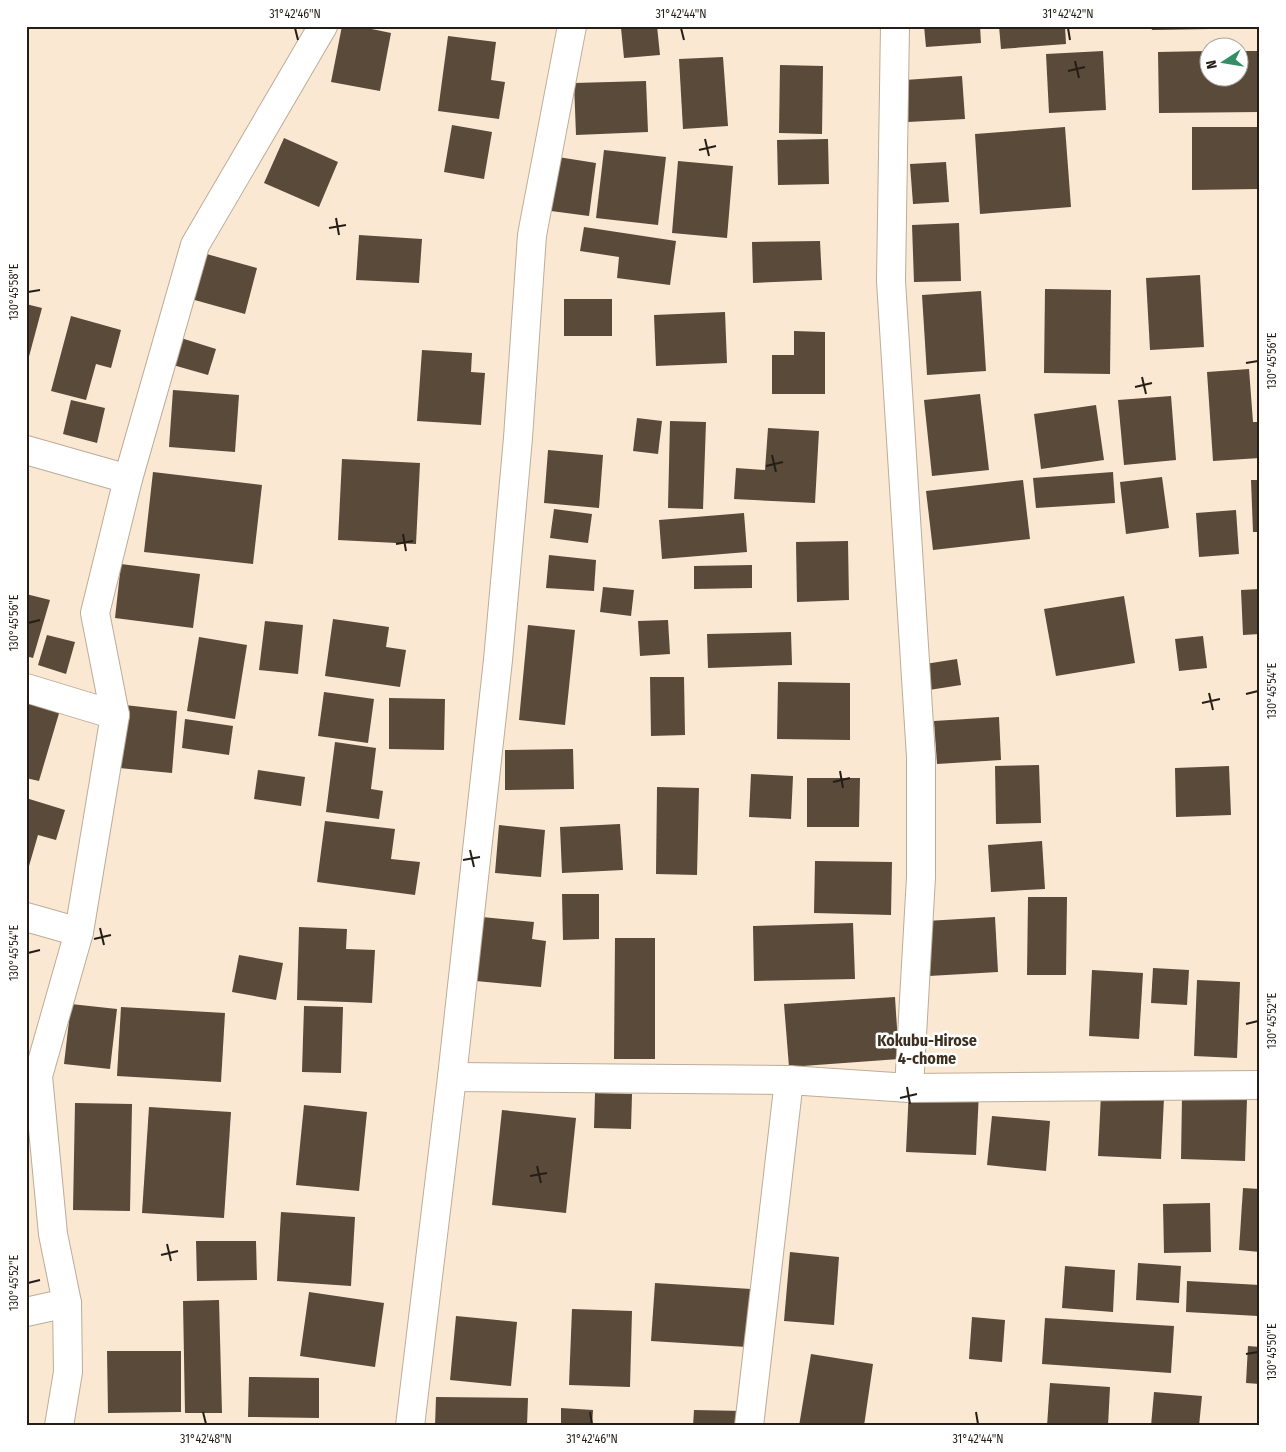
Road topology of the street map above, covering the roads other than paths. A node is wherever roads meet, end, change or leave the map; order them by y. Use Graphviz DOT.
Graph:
graph roads {
  1 [pos="322,26"];
  2 [pos="572,26"];
  3 [pos="895,26"];
  4 [pos="26,450"];
  5 [pos="128,479"];
  6 [pos="26,688"];
  7 [pos="115,715"];
  8 [pos="26,917"];
  9 [pos="79,932"];
  10 [pos="32,1077"];
  11 [pos="452,1077"];
  12 [pos="789,1080"];
  13 [pos="1260,1085"];
  14 [pos="909,1088"];
  15 [pos="67,1303"];
  16 [pos="26,1312"];
  17 [pos="59,1426"];
  18 [pos="410,1426"];
  19 [pos="749,1426"];
  1 -- 5 [label="street"];
  2 -- 11 [label="street"];
  3 -- 14 [label="street"];
  4 -- 5 [label="street"];
  5 -- 7 [label="street"];
  6 -- 7 [label="street"];
  7 -- 9 [label="street"];
  8 -- 9 [label="street"];
  9 -- 10 [label="street"];
  10 -- 15 [label="street"];
  11 -- 12 [label="street"];
  11 -- 18 [label="street"];
  12 -- 14 [label="street"];
  12 -- 19 [label="street"];
  13 -- 14 [label="street"];
  15 -- 16 [label="street"];
  15 -- 17 [label="street"];
}
